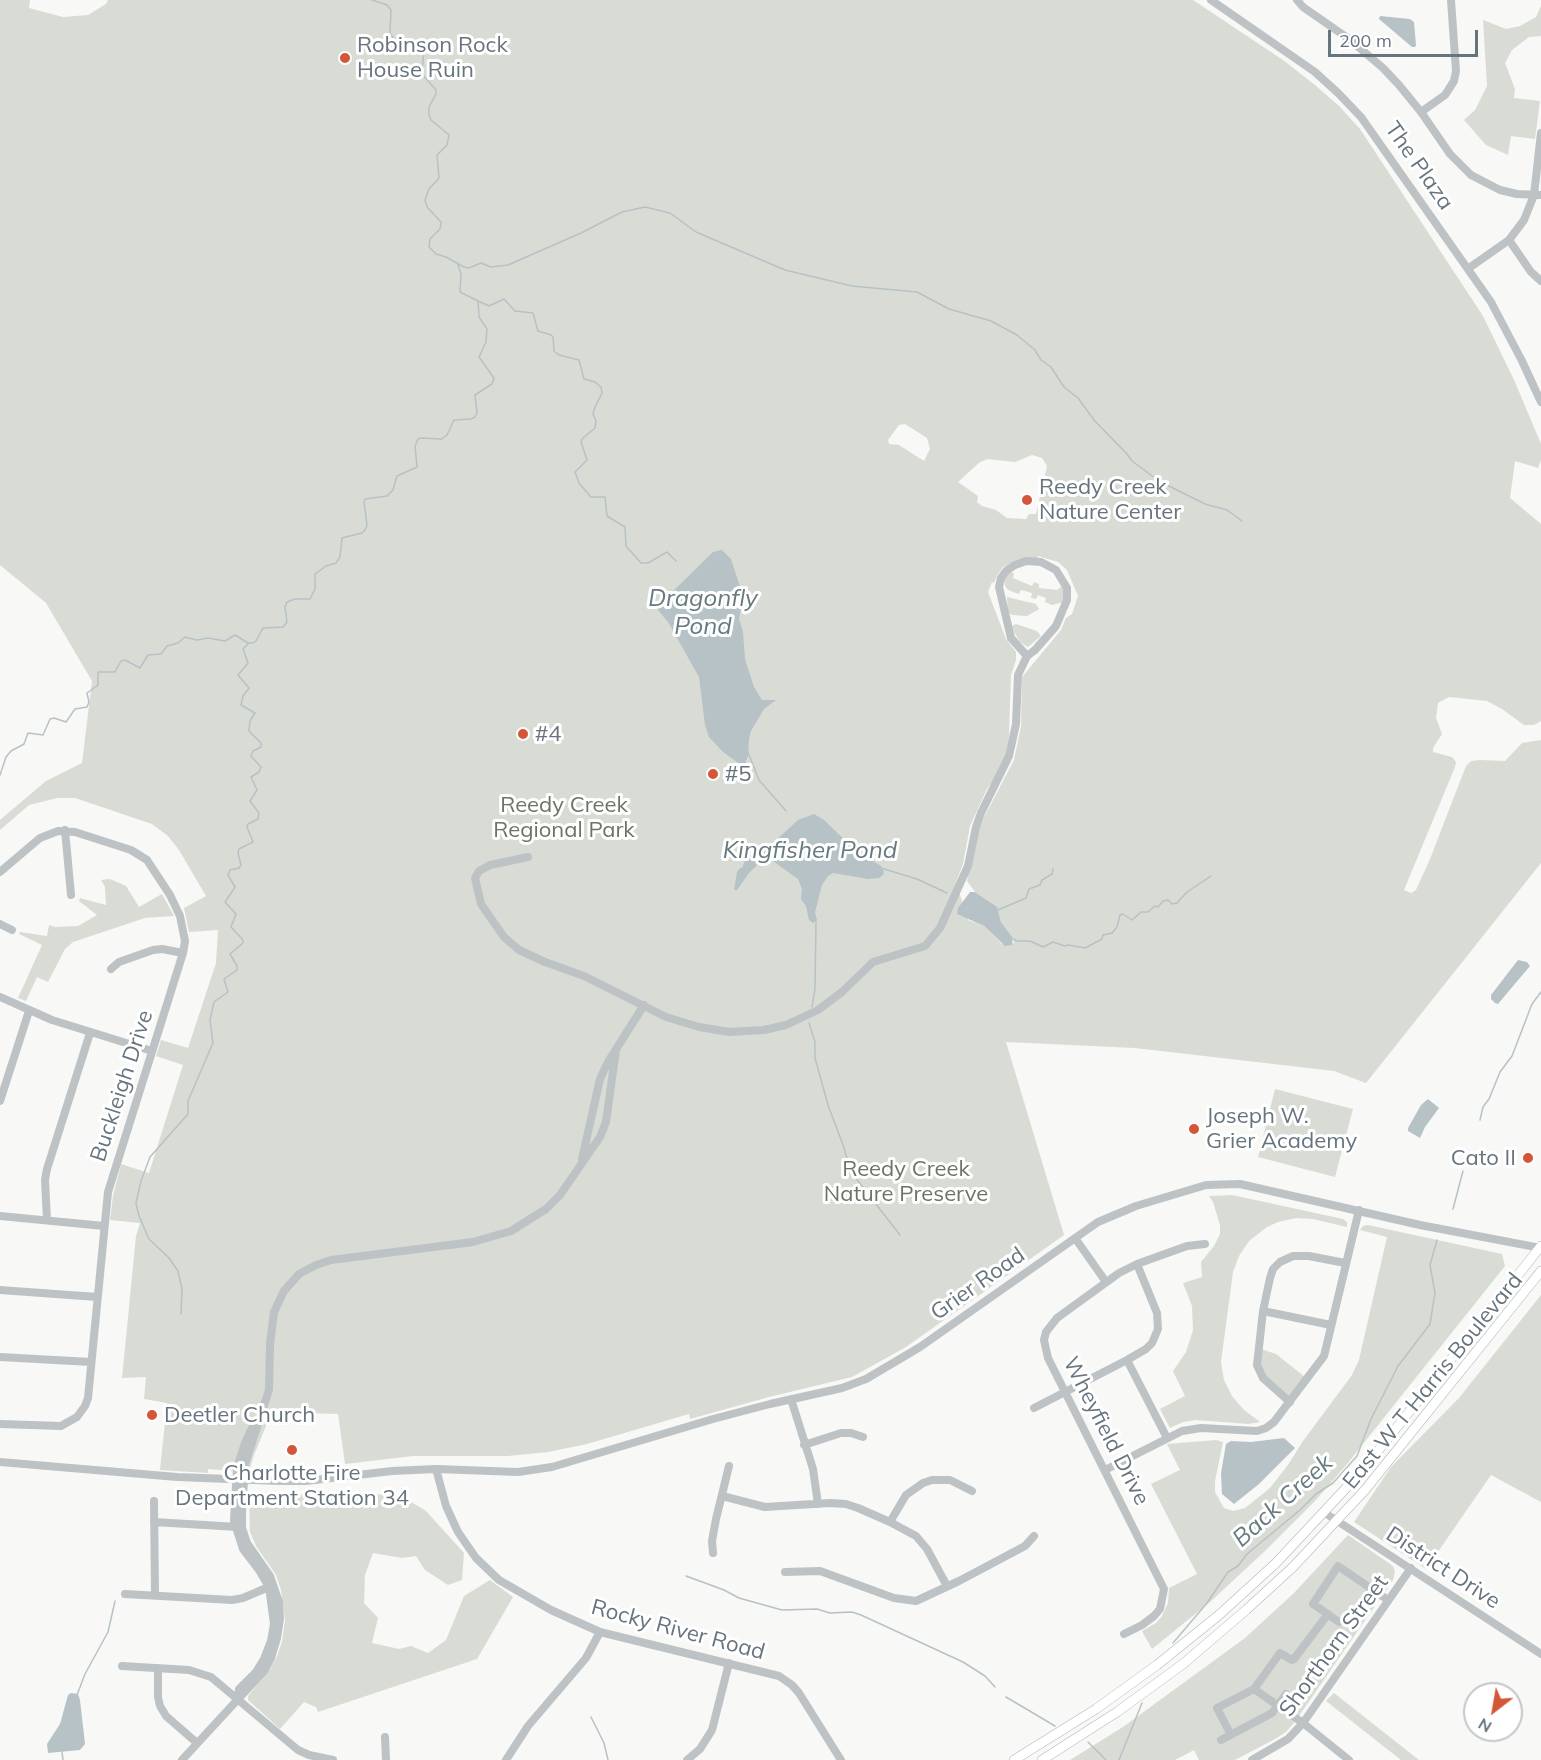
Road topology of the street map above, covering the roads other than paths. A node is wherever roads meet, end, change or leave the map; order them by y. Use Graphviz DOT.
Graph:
graph roads {
  1 [pos="1211,0"];
  2 [pos="1297,0"];
  3 [pos="1451,0"];
  4 [pos="1421,112"];
  5 [pos="1541,133"];
  6 [pos="1537,195"];
  7 [pos="1509,240"];
  8 [pos="1469,268"];
  9 [pos="1541,281"];
  10 [pos="1541,402"];
  11 [pos="1027,656"];
  12 [pos="65,830"];
  13 [pos="528,857"];
  14 [pos="0,872"];
  15 [pos="71,895"];
  16 [pos="0,924"];
  17 [pos="12,930"];
  18 [pos="183,953"];
  19 [pos="111,969"];
  20 [pos="0,998"];
  21 [pos="644,1005"];
  22 [pos="29,1011"];
  23 [pos="90,1033"];
  24 [pos="616,1050"];
  25 [pos="152,1051"];
  26 [pos="0,1101"];
  27 [pos="575,1173"];
  28 [pos="1359,1210"];
  29 [pos="0,1216"];
  30 [pos="47,1220"];
  31 [pos="104,1226"];
  32 [pos="1075,1238"];
  33 [pos="1205,1244"];
  34 [pos="1540,1247"];
  35 [pos="1345,1263"];
  36 [pos="1137,1264"];
  37 [pos="1541,1271"];
  38 [pos="1106,1282"];
  39 [pos="0,1290"];
  40 [pos="98,1297"];
  41 [pos="1263,1311"];
  42 [pos="1331,1325"];
  43 [pos="0,1357"];
  44 [pos="1127,1360"];
  45 [pos="91,1362"];
  46 [pos="1065,1392"];
  47 [pos="791,1399"];
  48 [pos="1290,1402"];
  49 [pos="1034,1407"];
  50 [pos="0,1424"];
  51 [pos="863,1437"];
  52 [pos="1167,1438"];
  53 [pos="804,1445"];
  54 [pos="0,1462"];
  55 [pos="729,1466"];
  56 [pos="436,1469"];
  57 [pos="456,1470"];
  58 [pos="1105,1470"];
  59 [pos="239,1479"];
  60 [pos="441,1491"];
  61 [pos="972,1491"];
  62 [pos="722,1496"];
  63 [pos="154,1501"];
  64 [pos="818,1504"];
  65 [pos="1325,1513"];
  66 [pos="1338,1521"];
  67 [pos="154,1522"];
  68 [pos="890,1522"];
  69 [pos="239,1528"];
  70 [pos="1034,1536"];
  71 [pos="713,1553"];
  72 [pos="1411,1568"];
  73 [pos="785,1572"];
  74 [pos="271,1585"];
  75 [pos="948,1586"];
  76 [pos="125,1594"];
  77 [pos="155,1595"];
  78 [pos="1388,1600"];
  79 [pos="1328,1614"];
  80 [pos="1339,1622"];
  81 [pos="600,1632"];
  82 [pos="1124,1634"];
  83 [pos="1541,1654"];
  84 [pos="729,1663"];
  85 [pos="122,1666"];
  86 [pos="158,1668"];
  87 [pos="1254,1689"];
  88 [pos="1286,1694"];
  89 [pos="238,1698"];
  90 [pos="1277,1706"];
  91 [pos="1303,1724"];
  92 [pos="1231,1735"];
  93 [pos="385,1737"];
  94 [pos="1221,1740"];
  95 [pos="197,1743"];
  96 [pos="298,1750"];
  97 [pos="1257,1759"];
  98 [pos="182,1760"];
  99 [pos="294,1760"];
  100 [pos="333,1760"];
  101 [pos="386,1760"];
  102 [pos="506,1760"];
  103 [pos="687,1760"];
  104 [pos="842,1760"];
  105 [pos="1014,1760"];
  106 [pos="1042,1760"];
  107 [pos="1349,1760"];
  1 -- 8 [label="street, The Plaza"];
  2 -- 4 [label="street"];
  3 -- 4 [label="street"];
  4 -- 6 [label="street"];
  5 -- 6 [label="street"];
  6 -- 7 [label="street"];
  7 -- 8 [label="street"];
  7 -- 9 [label="street"];
  8 -- 10 [label="street, The Plaza"];
  11 -- 11 [label="street"];
  11 -- 21 [label="street"];
  12 -- 14 [label="street"];
  12 -- 15 [label="street"];
  12 -- 18 [label="street, Buckleigh Drive"];
  13 -- 21 [label="street"];
  16 -- 17 [label="street"];
  18 -- 19 [label="street"];
  18 -- 25 [label="street, Buckleigh Drive"];
  20 -- 22 [label="street"];
  21 -- 24 [label="street"];
  22 -- 23 [label="street"];
  22 -- 26 [label="street"];
  23 -- 25 [label="street"];
  23 -- 30 [label="street"];
  24 -- 27 [label="street"];
  24 -- 27 [label="street"];
  25 -- 31 [label="street, Buckleigh Drive"];
  27 -- 59 [label="street"];
  28 -- 32 [label="street, Grier Road"];
  28 -- 34 [label="street, Grier Road"];
  28 -- 35 [label="street"];
  29 -- 30 [label="street"];
  30 -- 31 [label="street"];
  31 -- 40 [label="street, Buckleigh Drive"];
  32 -- 38 [label="street"];
  32 -- 47 [label="street, Grier Road"];
  33 -- 36 [label="street, Wheyfield Drive"];
  34 -- 65 [label="main road, East W T Harris Boulevard"];
  35 -- 41 [label="street"];
  35 -- 42 [label="street"];
  36 -- 38 [label="street, Wheyfield Drive"];
  36 -- 44 [label="street"];
  37 -- 66 [label="main road, East W T Harris Boulevard"];
  38 -- 46 [label="street, Wheyfield Drive"];
  39 -- 40 [label="street"];
  40 -- 45 [label="street, Buckleigh Drive"];
  41 -- 42 [label="street"];
  41 -- 48 [label="street"];
  42 -- 48 [label="street"];
  43 -- 45 [label="street"];
  44 -- 46 [label="street"];
  44 -- 52 [label="street"];
  45 -- 50 [label="street, Buckleigh Drive"];
  46 -- 49 [label="street"];
  46 -- 58 [label="street, Wheyfield Drive"];
  47 -- 53 [label="street"];
  47 -- 57 [label="street, Grier Road"];
  48 -- 52 [label="street"];
  51 -- 53 [label="street"];
  52 -- 58 [label="street"];
  53 -- 64 [label="street"];
  54 -- 59 [label="street"];
  55 -- 62 [label="street"];
  56 -- 57 [label="street, Grier Road"];
  56 -- 59 [label="street"];
  56 -- 60 [label="street, Rocky River Road"];
  57 -- 60 [label="street"];
  58 -- 82 [label="street, Wheyfield Drive"];
  59 -- 69 [label="street"];
  60 -- 81 [label="street, Rocky River Road"];
  61 -- 68 [label="street"];
  62 -- 64 [label="street"];
  62 -- 71 [label="street"];
  63 -- 67 [label="street"];
  64 -- 68 [label="street"];
  65 -- 66 [label="street, District Drive"];
  65 -- 105 [label="main road, East W T Harris Boulevard"];
  66 -- 72 [label="street, District Drive"];
  66 -- 106 [label="main road, East W T Harris Boulevard"];
  67 -- 69 [label="street"];
  67 -- 77 [label="street"];
  68 -- 75 [label="street"];
  69 -- 74 [label="street"];
  70 -- 75 [label="street"];
  72 -- 78 [label="street, Shorthorn Street"];
  72 -- 83 [label="street, District Drive"];
  73 -- 75 [label="street"];
  74 -- 77 [label="street"];
  74 -- 89 [label="street"];
  76 -- 77 [label="street"];
  78 -- 79 [label="street"];
  78 -- 91 [label="street, Shorthorn Street"];
  79 -- 80 [label="street"];
  79 -- 87 [label="street"];
  81 -- 84 [label="street, Rocky River Road"];
  81 -- 102 [label="street"];
  84 -- 103 [label="street"];
  84 -- 104 [label="street, Rocky River Road"];
  85 -- 86 [label="street"];
  86 -- 89 [label="street"];
  86 -- 95 [label="street"];
  87 -- 90 [label="street"];
  87 -- 92 [label="street"];
  88 -- 90 [label="street"];
  89 -- 95 [label="street"];
  89 -- 96 [label="street"];
  90 -- 91 [label="street"];
  90 -- 92 [label="street"];
  91 -- 97 [label="street, Shorthorn Street"];
  91 -- 107 [label="street"];
  92 -- 94 [label="street"];
  93 -- 101 [label="street"];
  95 -- 98 [label="street"];
  96 -- 99 [label="street"];
  96 -- 100 [label="street"];
}
